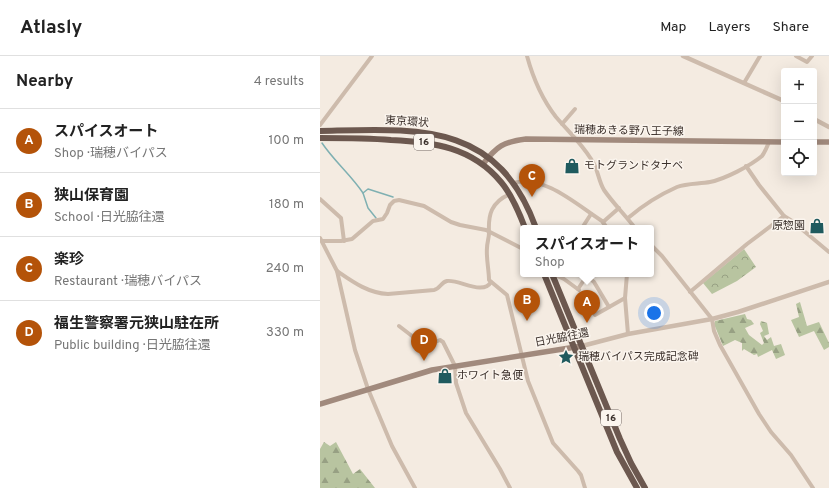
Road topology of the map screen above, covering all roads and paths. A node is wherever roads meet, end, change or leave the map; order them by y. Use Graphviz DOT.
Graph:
graph roads {
  1 [pos="372,56"];
  2 [pos="527,56"];
  3 [pos="683,56"];
  4 [pos="760,56"];
  5 [pos="796,56"];
  6 [pos="812,56"];
  7 [pos="744,83"];
  8 [pos="781,100"];
  9 [pos="575,109"];
  10 [pos="817,121"];
  11 [pos="562,124"];
  12 [pos="320,125"];
  13 [pos="829,127"];
  14 [pos="320,131"];
  15 [pos="320,138"];
  16 [pos="578,140"];
  17 [pos="769,142"];
  18 [pos="781,142"];
  19 [pos="817,142"];
  20 [pos="829,142"];
  21 [pos="488,157"];
  22 [pos="483,164"];
  23 [pos="746,166"];
  24 [pos="513,183"];
  25 [pos="510,194"];
  26 [pos="320,200"];
  27 [pos="619,208"];
  28 [pos="591,214"];
  29 [pos="784,216"];
  30 [pos="628,218"];
  31 [pos="603,222"];
  32 [pos="524,225"];
  33 [pos="535,225"];
  34 [pos="584,225"];
  35 [pos="605,225"];
  36 [pos="633,225"];
  37 [pos="489,231"];
  38 [pos="321,239"];
  39 [pos="344,241"];
  40 [pos="520,247"];
  41 [pos="654,248"];
  42 [pos="829,252"];
  43 [pos="337,271"];
  44 [pos="545,277"];
  45 [pos="553,277"];
  46 [pos="559,277"];
  47 [pos="587,277"];
  48 [pos="590,277"];
  49 [pos="627,277"];
  50 [pos="491,282"];
  51 [pos="829,282"];
  52 [pos="690,292"];
  53 [pos="625,298"];
  54 [pos="609,307"];
  55 [pos="595,315"];
  56 [pos="712,319"];
  57 [pos="399,326"];
  58 [pos="628,334"];
  59 [pos="582,346"];
  60 [pos="574,347"];
  61 [pos="522,356"];
  62 [pos="455,366"];
  63 [pos="368,389"];
  64 [pos="320,404"];
  65 [pos="415,488"];
  66 [pos="510,488"];
  67 [pos="585,488"];
  68 [pos="637,488"];
  69 [pos="645,488"];
  70 [pos="813,488"];
  1 -- 12 [label="street"];
  2 -- 11 [label="street"];
  3 -- 7 [label="street"];
  4 -- 7 [label="street"];
  5 -- 6 [label="street"];
  7 -- 8 [label="street"];
  9 -- 11 [label="street"];
  10 -- 13 [label="street"];
  11 -- 16 [label="street"];
  14 -- 21 [label="highway, 東京環状 / 16"];
  15 -- 22 [label="highway, 東京環状 / 16"];
  16 -- 17 [label="main road, 瑞穂あきる野八王子線"];
  16 -- 21 [label="main road, 瑞穂あきる野八王子線"];
  16 -- 27 [label="street"];
  17 -- 18 [label="main road, 瑞穂あきる野八王子線"];
  17 -- 23 [label="street"];
  19 -- 20 [label="main road"];
  21 -- 22 [label="main road, 瑞穂あきる野八王子線"];
  21 -- 24 [label="highway, 16"];
  22 -- 25 [label="highway, 16"];
  23 -- 29 [label="street"];
  23 -- 30 [label="street"];
  24 -- 28 [label="street"];
  24 -- 33 [label="highway, 16"];
  25 -- 32 [label="highway, 16"];
  25 -- 37 [label="street"];
  26 -- 39 [label="street"];
  27 -- 30 [label="street"];
  27 -- 31 [label="street"];
  28 -- 31 [label="street"];
  28 -- 34 [label="street"];
  29 -- 42 [label="street"];
  29 -- 52 [label="street"];
  30 -- 36 [label="street"];
  31 -- 35 [label="street"];
  37 -- 39 [label="street"];
  37 -- 40 [label="street"];
  37 -- 50 [label="street"];
  38 -- 39 [label="street"];
  38 -- 43 [label="street"];
  41 -- 52 [label="street"];
  43 -- 50 [label="street"];
  43 -- 63 [label="street"];
  44 -- 60 [label="highway, 16"];
  45 -- 59 [label="highway, 16"];
  46 -- 47 [label="street"];
  48 -- 54 [label="street"];
  49 -- 53 [label="street"];
  50 -- 61 [label="street"];
  51 -- 56 [label="street, 日光脇往還"];
  52 -- 56 [label="street"];
  53 -- 54 [label="street"];
  53 -- 58 [label="street"];
  54 -- 55 [label="street"];
  56 -- 58 [label="street, 日光脇往還"];
  56 -- 70 [label="street"];
  57 -- 62 [label="street"];
  58 -- 59 [label="street, 日光脇往還"];
  59 -- 60 [label="main road, 日光脇往還"];
  59 -- 69 [label="highway, 16"];
  60 -- 61 [label="main road, 日光脇往還"];
  60 -- 68 [label="highway, 16"];
  61 -- 62 [label="main road, 日光脇往還"];
  61 -- 67 [label="street"];
  62 -- 63 [label="main road, 日光脇往還"];
  62 -- 66 [label="street"];
  63 -- 64 [label="main road, 日光脇往還"];
  63 -- 65 [label="street"];
}
